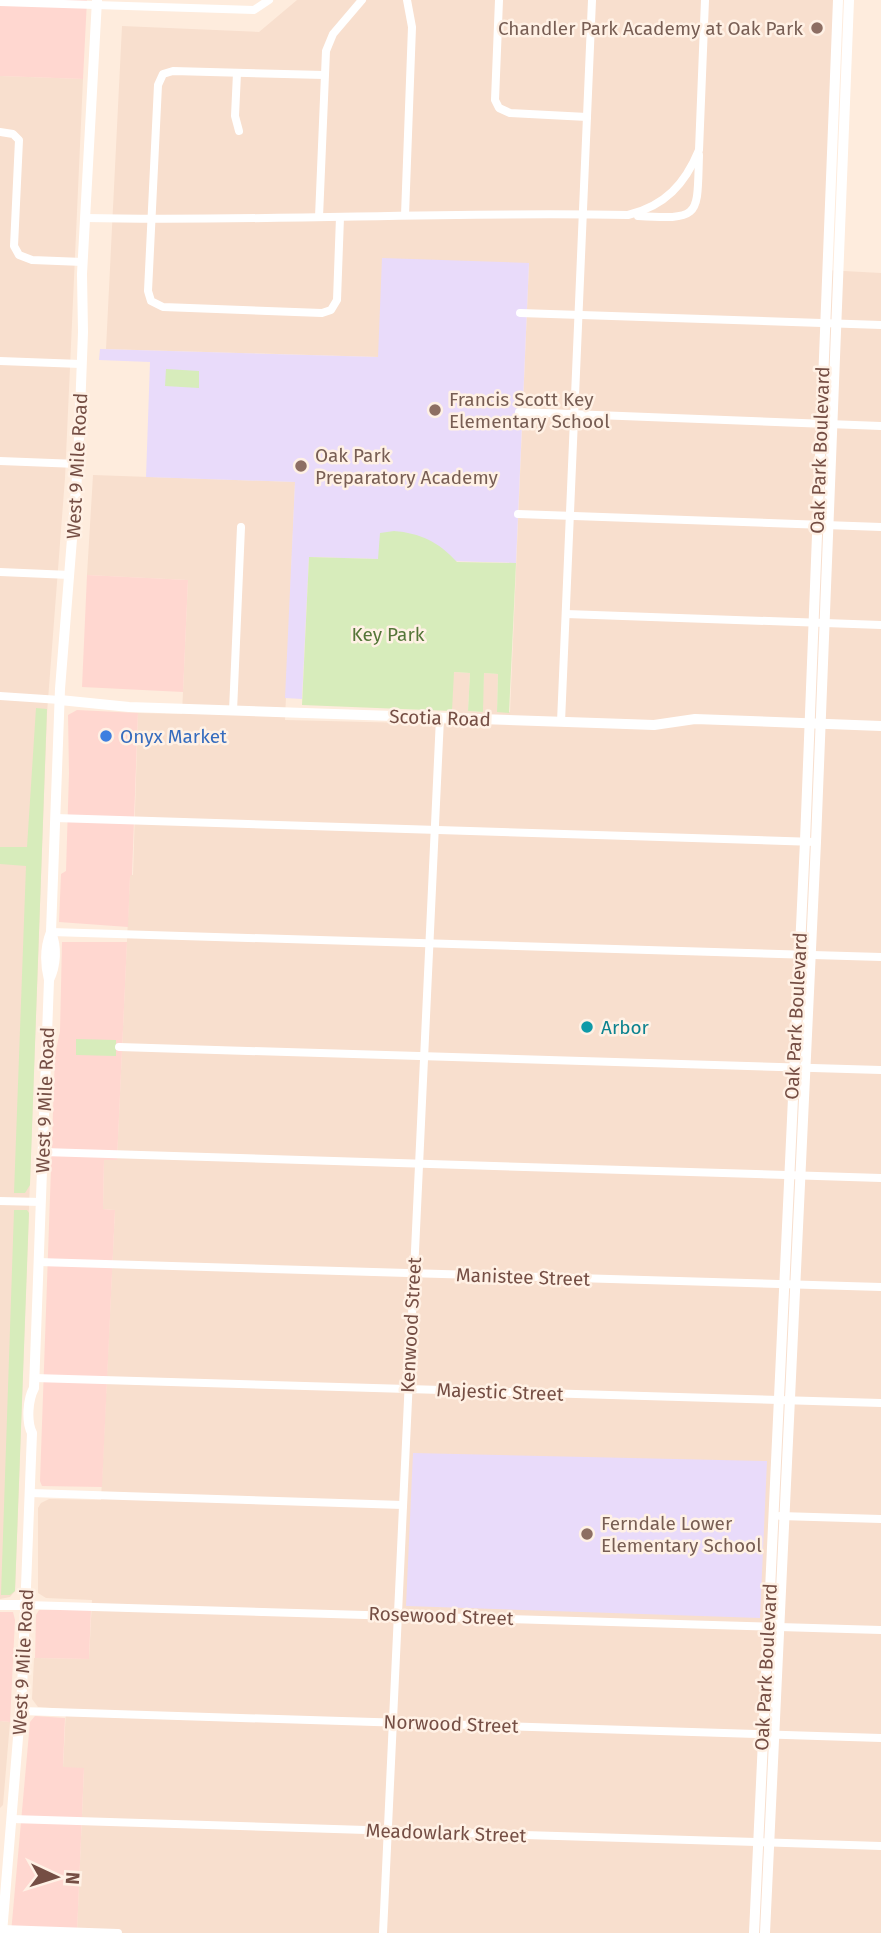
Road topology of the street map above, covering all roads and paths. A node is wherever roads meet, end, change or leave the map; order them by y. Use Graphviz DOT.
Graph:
graph roads {
  1 [pos="269,0"];
  2 [pos="362,0"];
  3 [pos="407,0"];
  4 [pos="499,0"];
  5 [pos="592,0"];
  6 [pos="705,0"];
  7 [pos="838,0"];
  8 [pos="849,0"];
  9 [pos="0,2"];
  10 [pos="97,3"];
  11 [pos="843,17"];
  12 [pos="237,73"];
  13 [pos="324,75"];
  14 [pos="587,117"];
  15 [pos="239,131"];
  16 [pos="0,132"];
  17 [pos="699,150"];
  18 [pos="583,214"];
  19 [pos="405,215"];
  20 [pos="628,215"];
  21 [pos="319,217"];
  22 [pos="340,217"];
  23 [pos="85,218"];
  24 [pos="152,220"];
  25 [pos="83,262"];
  26 [pos="520,313"];
  27 [pos="579,314"];
  28 [pos="831,323"];
  29 [pos="881,325"];
  30 [pos="0,361"];
  31 [pos="81,364"];
  32 [pos="519,412"];
  33 [pos="575,415"];
  34 [pos="827,424"];
  35 [pos="881,426"];
  36 [pos="0,461"];
  37 [pos="78,464"];
  38 [pos="518,514"];
  39 [pos="570,516"];
  40 [pos="823,525"];
  41 [pos="241,527"];
  42 [pos="881,527"];
  43 [pos="0,572"];
  44 [pos="70,575"];
  45 [pos="566,614"];
  46 [pos="819,623"];
  47 [pos="881,625"];
  48 [pos="0,696"];
  49 [pos="60,700"];
  50 [pos="233,711"];
  51 [pos="440,718"];
  52 [pos="561,722"];
  53 [pos="815,723"];
  54 [pos="881,726"];
  55 [pos="55,818"];
  56 [pos="435,830"];
  57 [pos="810,842"];
  58 [pos="51,932"];
  59 [pos="429,943"];
  60 [pos="805,954"];
  61 [pos="881,957"];
  62 [pos="119,1047"];
  63 [pos="424,1056"];
  64 [pos="799,1067"];
  65 [pos="881,1070"];
  66 [pos="43,1152"];
  67 [pos="419,1164"];
  68 [pos="794,1175"];
  69 [pos="881,1178"];
  70 [pos="0,1201"];
  71 [pos="41,1202"];
  72 [pos="38,1262"];
  73 [pos="413,1273"];
  74 [pos="789,1285"];
  75 [pos="881,1287"];
  76 [pos="34,1383"];
  77 [pos="407,1389"];
  78 [pos="784,1401"];
  79 [pos="881,1403"];
  80 [pos="30,1493"];
  81 [pos="403,1505"];
  82 [pos="779,1516"];
  83 [pos="881,1519"];
  84 [pos="0,1605"];
  85 [pos="26,1605"];
  86 [pos="398,1614"];
  87 [pos="774,1626"];
  88 [pos="881,1630"];
  89 [pos="20,1712"];
  90 [pos="393,1723"];
  91 [pos="769,1734"];
  92 [pos="881,1738"];
  93 [pos="8,1817"];
  94 [pos="388,1831"];
  95 [pos="764,1842"];
  96 [pos="881,1846"];
  97 [pos="2,1931"];
  98 [pos="118,1933"];
  99 [pos="383,1933"];
  100 [pos="754,1933"];
  101 [pos="765,1933"];
  1 -- 10 [label="street"];
  2 -- 13 [label="street"];
  3 -- 19 [label="street"];
  4 -- 14 [label="street"];
  5 -- 14 [label="street"];
  6 -- 17 [label="street"];
  7 -- 11 [label="street, Oak Park Boulevard"];
  8 -- 11 [label="street, Oak Park Boulevard"];
  9 -- 10 [label="street"];
  10 -- 23 [label="main road, West 9 Mile Road"];
  11 -- 28 [label="street, Oak Park Boulevard"];
  12 -- 13 [label="street"];
  12 -- 15 [label="street"];
  12 -- 24 [label="street"];
  13 -- 21 [label="street"];
  14 -- 18 [label="street"];
  16 -- 25 [label="street"];
  17 -- 20 [label="street"];
  17 -- 20 [label="street"];
  18 -- 19 [label="street"];
  18 -- 20 [label="street"];
  18 -- 27 [label="street"];
  19 -- 22 [label="street"];
  21 -- 22 [label="street"];
  21 -- 24 [label="street"];
  22 -- 24 [label="street"];
  23 -- 24 [label="street"];
  23 -- 25 [label="main road, West 9 Mile Road"];
  25 -- 31 [label="main road, West 9 Mile Road"];
  26 -- 27 [label="street"];
  27 -- 28 [label="street"];
  27 -- 33 [label="street"];
  28 -- 29 [label="street"];
  28 -- 34 [label="street, Oak Park Boulevard"];
  30 -- 31 [label="street"];
  31 -- 37 [label="main road, West 9 Mile Road"];
  32 -- 33 [label="street"];
  33 -- 34 [label="street"];
  33 -- 39 [label="street"];
  34 -- 35 [label="street"];
  34 -- 40 [label="street, Oak Park Boulevard"];
  36 -- 37 [label="street"];
  37 -- 44 [label="main road, West 9 Mile Road"];
  38 -- 39 [label="street"];
  39 -- 40 [label="street"];
  39 -- 45 [label="street"];
  40 -- 42 [label="street"];
  40 -- 46 [label="street, Oak Park Boulevard"];
  41 -- 50 [label="street"];
  43 -- 44 [label="street"];
  44 -- 49 [label="main road, West 9 Mile Road"];
  45 -- 46 [label="street"];
  45 -- 52 [label="street"];
  46 -- 47 [label="street"];
  46 -- 53 [label="street, Oak Park Boulevard"];
  48 -- 49 [label="street, Scotia Road"];
  49 -- 50 [label="street, Scotia Road"];
  49 -- 55 [label="main road, West 9 Mile Road"];
  50 -- 51 [label="street, Scotia Road"];
  51 -- 52 [label="street, Scotia Road"];
  51 -- 56 [label="street, Kenwood Street"];
  52 -- 53 [label="street, Scotia Road"];
  53 -- 54 [label="street, Scotia Road"];
  53 -- 57 [label="street, Oak Park Boulevard"];
  55 -- 56 [label="street"];
  55 -- 58 [label="main road, West 9 Mile Road"];
  56 -- 57 [label="street"];
  56 -- 59 [label="street, Kenwood Street"];
  57 -- 60 [label="street, Oak Park Boulevard"];
  58 -- 59 [label="street"];
  58 -- 66 [label="main road, West 9 Mile Road"];
  59 -- 60 [label="street"];
  59 -- 63 [label="street, Kenwood Street"];
  60 -- 61 [label="street"];
  60 -- 64 [label="street, Oak Park Boulevard"];
  62 -- 63 [label="street"];
  63 -- 64 [label="street"];
  63 -- 67 [label="street, Kenwood Street"];
  64 -- 65 [label="street"];
  64 -- 68 [label="street, Oak Park Boulevard"];
  66 -- 67 [label="street"];
  66 -- 71 [label="main road, West 9 Mile Road"];
  67 -- 68 [label="street"];
  67 -- 73 [label="street, Kenwood Street"];
  68 -- 69 [label="street"];
  68 -- 74 [label="street, Oak Park Boulevard"];
  70 -- 71 [label="street"];
  71 -- 72 [label="main road, West 9 Mile Road"];
  72 -- 73 [label="street, Manistee Street"];
  72 -- 76 [label="main road, West 9 Mile Road"];
  73 -- 74 [label="street, Manistee Street"];
  73 -- 77 [label="street, Kenwood Street"];
  74 -- 75 [label="street, Manistee Street"];
  74 -- 78 [label="street, Oak Park Boulevard"];
  76 -- 77 [label="street, Majestic Street"];
  76 -- 80 [label="main road, West 9 Mile Road"];
  77 -- 78 [label="street, Majestic Street"];
  77 -- 81 [label="street, Kenwood Street"];
  78 -- 79 [label="street, Majestic Street"];
  78 -- 82 [label="street, Oak Park Boulevard"];
  80 -- 81 [label="street"];
  80 -- 85 [label="main road, West 9 Mile Road"];
  81 -- 86 [label="street, Kenwood Street"];
  82 -- 83 [label="street"];
  82 -- 87 [label="street, Oak Park Boulevard"];
  84 -- 85 [label="street, Rosewood Street"];
  85 -- 86 [label="street, Rosewood Street"];
  85 -- 89 [label="main road, West 9 Mile Road"];
  86 -- 87 [label="street, Rosewood Street"];
  86 -- 90 [label="street, Kenwood Street"];
  87 -- 88 [label="street, Rosewood Street"];
  87 -- 91 [label="street, Oak Park Boulevard"];
  89 -- 90 [label="street, Norwood Street"];
  89 -- 93 [label="main road, West 9 Mile Road"];
  90 -- 91 [label="street, Norwood Street"];
  90 -- 94 [label="street, Kenwood Street"];
  91 -- 92 [label="street, Norwood Street"];
  91 -- 95 [label="street, Oak Park Boulevard"];
  93 -- 94 [label="street, Meadowlark Street"];
  93 -- 97 [label="main road, West 9 Mile Road"];
  94 -- 95 [label="street, Meadowlark Street"];
  94 -- 99 [label="street, Kenwood Street"];
  95 -- 96 [label="street, Meadowlark Street"];
  95 -- 100 [label="street, Oak Park Boulevard"];
  95 -- 101 [label="street, Oak Park Boulevard"];
  97 -- 98 [label="street"];
}
